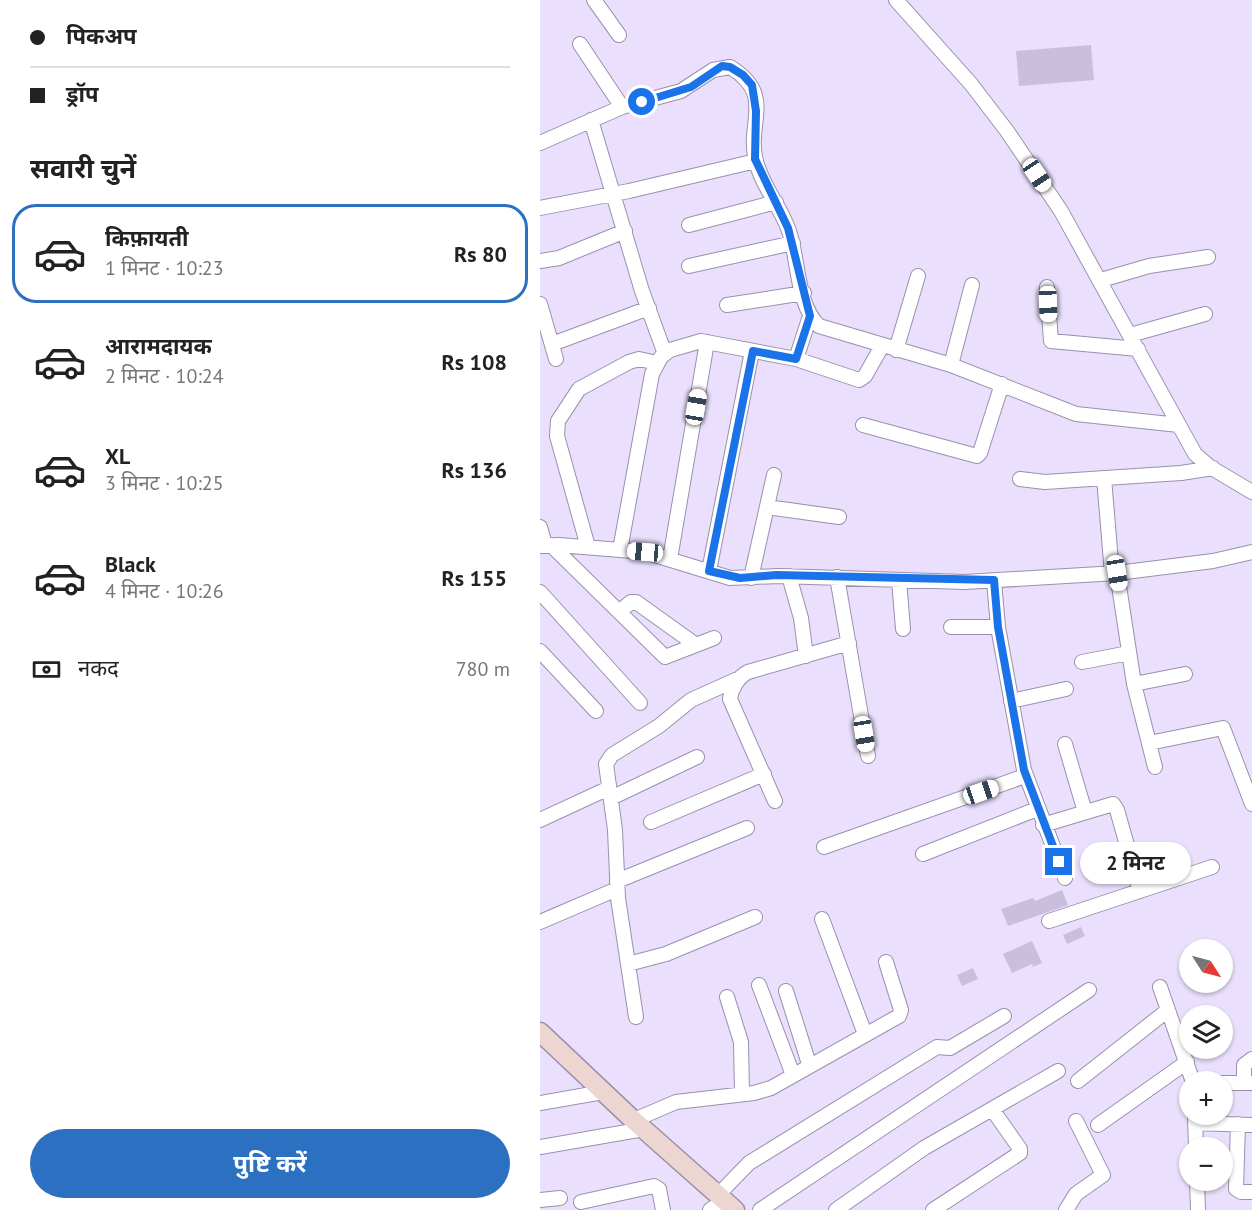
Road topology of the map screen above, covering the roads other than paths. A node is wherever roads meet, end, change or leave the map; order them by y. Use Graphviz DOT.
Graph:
graph roads {
  1 [pos="594,0"];
  2 [pos="896,0"];
  3 [pos="619,35"];
  4 [pos="580,44"];
  5 [pos="622,107"];
  6 [pos="591,120"];
  7 [pos="540,143"];
  8 [pos="756,161"];
  9 [pos="614,194"];
  10 [pos="776,202"];
  11 [pos="540,208"];
  12 [pos="688,225"];
  13 [pos="625,231"];
  14 [pos="793,243"];
  15 [pos="1208,257"];
  16 [pos="540,261"];
  17 [pos="689,266"];
  18 [pos="918,276"];
  19 [pos="1101,280"];
  20 [pos="972,285"];
  21 [pos="1047,287"];
  22 [pos="804,293"];
  23 [pos="540,304"];
  24 [pos="727,305"];
  25 [pos="649,308"];
  26 [pos="1205,314"];
  27 [pos="810,316"];
  28 [pos="1130,334"];
  29 [pos="707,342"];
  30 [pos="552,344"];
  31 [pos="882,346"];
  32 [pos="1138,349"];
  33 [pos="896,350"];
  34 [pos="753,351"];
  35 [pos="661,358"];
  36 [pos="556,359"];
  37 [pos="796,359"];
  38 [pos="951,366"];
  39 [pos="1002,384"];
  40 [pos="863,425"];
  41 [pos="1179,425"];
  42 [pos="1213,468"];
  43 [pos="774,475"];
  44 [pos="1020,478"];
  45 [pos="1104,478"];
  46 [pos="1252,492"];
  47 [pos="767,507"];
  48 [pos="838,517"];
  49 [pos="540,527"];
  50 [pos="545,545"];
  51 [pos="588,547"];
  52 [pos="620,550"];
  53 [pos="1252,552"];
  54 [pos="670,559"];
  55 [pos="709,571"];
  56 [pos="1114,573"];
  57 [pos="789,576"];
  58 [pos="837,577"];
  59 [pos="751,578"];
  60 [pos="898,580"];
  61 [pos="994,580"];
  62 [pos="540,592"];
  63 [pos="619,612"];
  64 [pos="951,627"];
  65 [pos="998,627"];
  66 [pos="903,629"];
  67 [pos="714,638"];
  68 [pos="849,644"];
  69 [pos="696,645"];
  70 [pos="540,651"];
  71 [pos="1129,653"];
  72 [pos="806,656"];
  73 [pos="1082,662"];
  74 [pos="1185,674"];
  75 [pos="740,678"];
  76 [pos="1134,684"];
  77 [pos="1066,688"];
  78 [pos="1011,701"];
  79 [pos="640,703"];
  80 [pos="596,711"];
  81 [pos="1149,743"];
  82 [pos="1065,744"];
  83 [pos="868,756"];
  84 [pos="697,757"];
  85 [pos="1155,767"];
  86 [pos="764,774"];
  87 [pos="1025,776"];
  88 [pos="610,793"];
  89 [pos="775,801"];
  90 [pos="1252,804"];
  91 [pos="1037,808"];
  92 [pos="1084,812"];
  93 [pos="540,820"];
  94 [pos="651,822"];
  95 [pos="1043,825"];
  96 [pos="747,828"];
  97 [pos="824,847"];
  98 [pos="923,854"];
  99 [pos="1212,867"];
  100 [pos="1065,878"];
  101 [pos="617,885"];
  102 [pos="1140,891"];
  103 [pos="755,917"];
  104 [pos="822,919"];
  105 [pos="1049,921"];
  106 [pos="540,922"];
  107 [pos="886,962"];
  108 [pos="628,964"];
  109 [pos="759,985"];
  110 [pos="1160,987"];
  111 [pos="1089,990"];
  112 [pos="786,991"];
  113 [pos="728,997"];
  114 [pos="1168,1010"];
  115 [pos="1004,1016"];
  116 [pos="636,1017"];
  117 [pos="540,1032"];
  118 [pos="865,1034"];
  119 [pos="1252,1059"];
  120 [pos="1187,1062"];
  121 [pos="809,1065"];
  122 [pos="1058,1071"];
  123 [pos="1190,1071"];
  124 [pos="793,1075"];
  125 [pos="1078,1081"];
  126 [pos="1248,1083"];
  127 [pos="603,1092"];
  128 [pos="742,1094"];
  129 [pos="540,1103"];
  130 [pos="992,1109"];
  131 [pos="1076,1121"];
  132 [pos="1233,1123"];
  133 [pos="1238,1124"];
  134 [pos="639,1125"];
  135 [pos="1098,1125"];
  136 [pos="1252,1125"];
  137 [pos="540,1147"];
  138 [pos="1197,1191"];
  139 [pos="1252,1192"];
  140 [pos="560,1198"];
  141 [pos="540,1200"];
  142 [pos="581,1202"];
  143 [pos="722,1204"];
  144 [pos="663,1210"];
  145 [pos="760,1210"];
  146 [pos="836,1210"];
  147 [pos="933,1210"];
  148 [pos="1065,1210"];
  149 [pos="1198,1210"];
  1 -- 3 [label="street"];
  2 -- 19 [label="street"];
  4 -- 5 [label="street"];
  5 -- 6 [label="street"];
  5 -- 8 [label="street"];
  6 -- 7 [label="street"];
  6 -- 9 [label="street"];
  8 -- 9 [label="street"];
  8 -- 10 [label="street"];
  9 -- 11 [label="street"];
  9 -- 13 [label="street"];
  10 -- 12 [label="street"];
  10 -- 14 [label="street"];
  13 -- 16 [label="street"];
  13 -- 25 [label="street"];
  14 -- 17 [label="street"];
  14 -- 22 [label="street"];
  15 -- 19 [label="street"];
  18 -- 33 [label="street"];
  19 -- 28 [label="street"];
  20 -- 38 [label="street"];
  21 -- 32 [label="street"];
  22 -- 24 [label="street"];
  22 -- 27 [label="street"];
  23 -- 30 [label="street"];
  25 -- 30 [label="street"];
  25 -- 35 [label="street"];
  26 -- 28 [label="street"];
  27 -- 31 [label="street"];
  27 -- 37 [label="street"];
  28 -- 32 [label="street"];
  29 -- 34 [label="street"];
  29 -- 35 [label="street"];
  29 -- 54 [label="street"];
  30 -- 36 [label="street"];
  31 -- 33 [label="street"];
  31 -- 37 [label="street"];
  32 -- 41 [label="street"];
  33 -- 38 [label="street"];
  34 -- 37 [label="street"];
  34 -- 55 [label="street"];
  35 -- 51 [label="street"];
  35 -- 52 [label="street"];
  38 -- 39 [label="street"];
  39 -- 40 [label="street"];
  39 -- 41 [label="street"];
  41 -- 42 [label="street"];
  42 -- 45 [label="street"];
  42 -- 46 [label="street"];
  43 -- 47 [label="street"];
  44 -- 45 [label="street"];
  45 -- 56 [label="street"];
  47 -- 48 [label="street"];
  47 -- 59 [label="street"];
  49 -- 50 [label="street"];
  50 -- 51 [label="street"];
  50 -- 63 [label="street"];
  51 -- 52 [label="street"];
  52 -- 54 [label="street"];
  53 -- 56 [label="street"];
  54 -- 55 [label="street"];
  55 -- 59 [label="street"];
  56 -- 61 [label="street"];
  56 -- 71 [label="street"];
  57 -- 58 [label="street"];
  57 -- 59 [label="street"];
  57 -- 72 [label="street"];
  58 -- 60 [label="street"];
  58 -- 68 [label="street"];
  60 -- 61 [label="street"];
  60 -- 66 [label="street"];
  61 -- 65 [label="street"];
  62 -- 79 [label="street"];
  63 -- 69 [label="street"];
  63 -- 69 [label="street"];
  64 -- 65 [label="street"];
  65 -- 78 [label="street"];
  67 -- 69 [label="street"];
  68 -- 72 [label="street"];
  68 -- 83 [label="street"];
  70 -- 80 [label="street"];
  71 -- 73 [label="street"];
  71 -- 76 [label="street"];
  72 -- 75 [label="street"];
  74 -- 76 [label="street"];
  75 -- 86 [label="street"];
  75 -- 88 [label="street"];
  76 -- 81 [label="street"];
  77 -- 78 [label="street"];
  78 -- 87 [label="street"];
  81 -- 85 [label="street"];
  81 -- 90 [label="street"];
  82 -- 92 [label="street"];
  84 -- 88 [label="street"];
  86 -- 89 [label="street"];
  86 -- 94 [label="street"];
  87 -- 91 [label="street"];
  87 -- 97 [label="street"];
  88 -- 93 [label="street"];
  88 -- 101 [label="street"];
  91 -- 95 [label="street"];
  91 -- 98 [label="street"];
  92 -- 95 [label="street"];
  92 -- 102 [label="street"];
  95 -- 100 [label="street"];
  96 -- 101 [label="street"];
  99 -- 102 [label="street"];
  101 -- 106 [label="street"];
  101 -- 108 [label="street"];
  102 -- 105 [label="street"];
  103 -- 108 [label="street"];
  104 -- 118 [label="street"];
  107 -- 118 [label="street"];
  108 -- 116 [label="street"];
  109 -- 124 [label="street"];
  110 -- 114 [label="street"];
  111 -- 145 [label="street"];
  112 -- 121 [label="street"];
  113 -- 128 [label="street"];
  114 -- 120 [label="street"];
  114 -- 125 [label="street"];
  115 -- 143 [label="street"];
  117 -- 127 [label="street"];
  118 -- 121 [label="street"];
  119 -- 126 [label="street"];
  120 -- 123 [label="street"];
  120 -- 135 [label="street"];
  121 -- 124 [label="street"];
  122 -- 130 [label="street"];
  124 -- 128 [label="street"];
  127 -- 129 [label="street"];
  127 -- 134 [label="street"];
  128 -- 134 [label="street"];
  130 -- 146 [label="street"];
  130 -- 147 [label="street"];
  131 -- 148 [label="street"];
  132 -- 133 [label="street"];
  133 -- 136 [label="street"];
  133 -- 139 [label="street"];
  134 -- 137 [label="street"];
  134 -- 143 [label="street"];
  138 -- 149 [label="street"];
  140 -- 141 [label="street"];
  142 -- 144 [label="street"];
}
